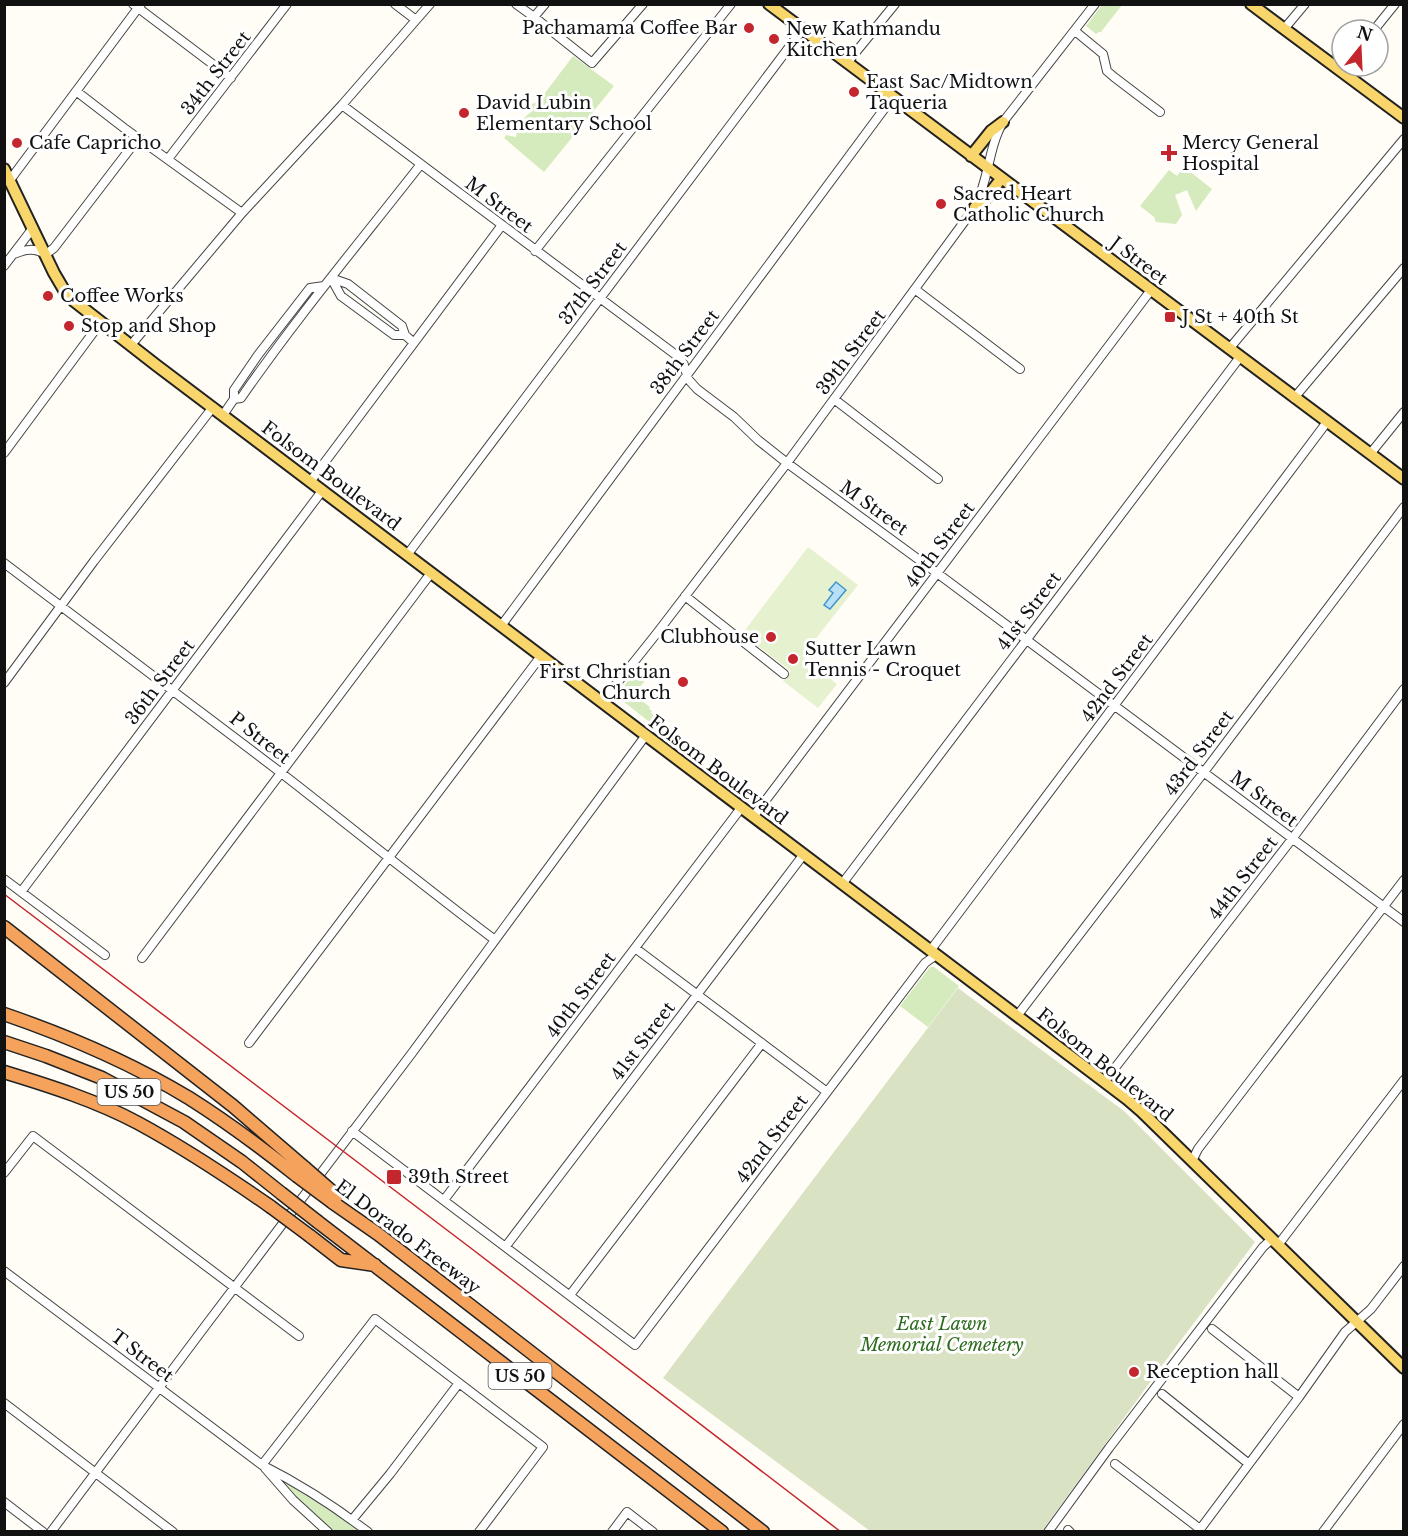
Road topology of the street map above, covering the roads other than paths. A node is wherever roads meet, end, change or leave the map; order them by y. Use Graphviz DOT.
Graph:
graph roads {
  1 [pos="286,4"];
  2 [pos="395,4"];
  3 [pos="430,4"];
  4 [pos="516,4"];
  5 [pos="545,4"];
  6 [pos="643,4"];
  7 [pos="731,4"];
  8 [pos="769,4"];
  9 [pos="894,4"];
  10 [pos="1095,4"];
  11 [pos="1251,4"];
  12 [pos="1305,4"];
  13 [pos="1395,4"];
  14 [pos="137,6"];
  15 [pos="534,17"];
  16 [pos="1384,18"];
  17 [pos="416,20"];
  18 [pos="1284,29"];
  19 [pos="802,30"];
  20 [pos="1075,31"];
  21 [pos="1330,60"];
  22 [pos="847,63"];
  23 [pos="231,78"];
  24 [pos="1354,78"];
  25 [pos="76,91"];
  26 [pos="893,97"];
  27 [pos="342,105"];
  28 [pos="1160,111"];
  29 [pos="1404,118"];
  30 [pos="1003,122"];
  31 [pos="140,138"];
  32 [pos="1404,140"];
  33 [pos="971,156"];
  34 [pos="168,159"];
  35 [pos="421,164"];
  36 [pos="988,168"];
  37 [pos="4,169"];
  38 [pos="1001,178"];
  39 [pos="10,180"];
  40 [pos="975,207"];
  41 [pos="242,213"];
  42 [pos="502,225"];
  43 [pos="33,228"];
  44 [pos="536,251"];
  45 [pos="14,254"];
  46 [pos="46,254"];
  47 [pos="4,266"];
  48 [pos="1404,268"];
  49 [pos="331,278"];
  50 [pos="324,286"];
  51 [pos="915,290"];
  52 [pos="1150,290"];
  53 [pos="600,299"];
  54 [pos="101,322"];
  55 [pos="405,335"];
  56 [pos="414,343"];
  57 [pos="131,345"];
  58 [pos="1229,349"];
  59 [pos="258,355"];
  60 [pos="1240,357"];
  61 [pos="266,361"];
  62 [pos="1020,369"];
  63 [pos="687,375"];
  64 [pos="1294,398"];
  65 [pos="234,399"];
  66 [pos="834,399"];
  67 [pos="213,407"];
  68 [pos="1404,412"];
  69 [pos="223,415"];
  70 [pos="1327,422"];
  71 [pos="4,453"];
  72 [pos="1370,454"];
  73 [pos="787,463"];
  74 [pos="939,479"];
  75 [pos="1404,479"];
  76 [pos="310,482"];
  77 [pos="322,491"];
  78 [pos="1404,507"];
  79 [pos="407,555"];
  80 [pos="4,563"];
  81 [pos="431,573"];
  82 [pos="937,573"];
  83 [pos="685,596"];
  84 [pos="60,606"];
  85 [pos="501,626"];
  86 [pos="1026,640"];
  87 [pos="541,656"];
  88 [pos="784,674"];
  89 [pos="4,683"];
  90 [pos="1404,689"];
  91 [pos="173,690"];
  92 [pos="602,702"];
  93 [pos="1114,706"];
  94 [pos="646,735"];
  95 [pos="1204,772"];
  96 [pos="281,773"];
  97 [pos="741,808"];
  98 [pos="753,817"];
  99 [pos="1292,839"];
  100 [pos="804,854"];
  101 [pos="389,857"];
  102 [pos="4,879"];
  103 [pos="1404,880"];
  104 [pos="842,884"];
  105 [pos="21,892"];
  106 [pos="1383,907"];
  107 [pos="1404,922"];
  108 [pos="4,927"];
  109 [pos="495,940"];
  110 [pos="635,948"];
  111 [pos="933,953"];
  112 [pos="105,955"];
  113 [pos="142,958"];
  114 [pos="697,994"];
  115 [pos="4,1014"];
  116 [pos="1017,1016"];
  117 [pos="4,1042"];
  118 [pos="249,1043"];
  119 [pos="762,1044"];
  120 [pos="4,1072"];
  121 [pos="1404,1080"];
  122 [pos="1104,1082"];
  123 [pos="827,1092"];
  124 [pos="352,1131"];
  125 [pos="1192,1161"];
  126 [pos="301,1172"];
  127 [pos="4,1173"];
  128 [pos="444,1200"];
  129 [pos="1275,1242"];
  130 [pos="506,1246"];
  131 [pos="376,1265"];
  132 [pos="1404,1266"];
  133 [pos="4,1270"];
  134 [pos="235,1288"];
  135 [pos="570,1295"];
  136 [pos="1357,1322"];
  137 [pos="1212,1329"];
  138 [pos="299,1336"];
  139 [pos="1404,1368"];
  140 [pos="459,1383"];
  141 [pos="159,1388"];
  142 [pos="1162,1394"];
  143 [pos="1299,1397"];
  144 [pos="4,1403"];
  145 [pos="1404,1424"];
  146 [pos="1115,1464"];
  147 [pos="1249,1464"];
  148 [pos="262,1465"];
  149 [pos="96,1473"];
  150 [pos="4,1502"];
  151 [pos="352,1520"];
  152 [pos="1199,1530"];
  153 [pos="43,1532"];
  154 [pos="51,1532"];
  155 [pos="173,1532"];
  156 [pos="328,1532"];
  157 [pos="368,1532"];
  158 [pos="478,1532"];
  159 [pos="612,1532"];
  160 [pos="653,1532"];
  161 [pos="722,1532"];
  162 [pos="763,1532"];
  163 [pos="1048,1532"];
  164 [pos="1323,1532"];
  1 -- 23 [label="street, 34th Street"];
  2 -- 17 [label="street"];
  3 -- 17 [label="street"];
  4 -- 15 [label="street"];
  5 -- 15 [label="street"];
  6 -- 15 [label="street"];
  7 -- 44 [label="street"];
  8 -- 19 [label="main road, J Street"];
  9 -- 22 [label="street"];
  10 -- 20 [label="street, 39th Street"];
  11 -- 18 [label="main road"];
  12 -- 18 [label="street"];
  13 -- 16 [label="street"];
  14 -- 23 [label="street"];
  14 -- 25 [label="street"];
  17 -- 27 [label="street"];
  18 -- 21 [label="main road"];
  19 -- 22 [label="main road, J Street"];
  19 -- 53 [label="street, 37th Street"];
  20 -- 28 [label="street"];
  20 -- 30 [label="street, 39th Street"];
  22 -- 26 [label="main road, J Street"];
  23 -- 34 [label="street, 34th Street"];
  24 -- 29 [label="main road"];
  25 -- 31 [label="street"];
  25 -- 39 [label="street"];
  26 -- 33 [label="main road, J Street"];
  26 -- 63 [label="street, 38th Street"];
  27 -- 35 [label="street, M Street"];
  27 -- 41 [label="street"];
  30 -- 33 [label="main road"];
  30 -- 36 [label="street, 39th Street"];
  31 -- 34 [label="street"];
  31 -- 46 [label="street"];
  32 -- 58 [label="street"];
  33 -- 36 [label="main road, J Street"];
  34 -- 41 [label="street"];
  35 -- 42 [label="street, M Street"];
  35 -- 49 [label="street"];
  36 -- 38 [label="main road, J Street"];
  36 -- 40 [label="street, 39th Street"];
  37 -- 39 [label="main road, Folsom Boulevard"];
  38 -- 40 [label="main road"];
  38 -- 52 [label="main road, J Street"];
  39 -- 43 [label="main road, Folsom Boulevard"];
  40 -- 51 [label="street, 39th Street"];
  41 -- 57 [label="street"];
  42 -- 44 [label="street, M Street"];
  42 -- 56 [label="street"];
  43 -- 45 [label="street"];
  43 -- 46 [label="main road, Folsom Boulevard"];
  44 -- 53 [label="street, M Street"];
  45 -- 46 [label="street"];
  45 -- 47 [label="street"];
  46 -- 54 [label="main road, Folsom Boulevard"];
  48 -- 64 [label="street"];
  49 -- 50 [label="street"];
  49 -- 55 [label="street"];
  49 -- 55 [label="street"];
  50 -- 59 [label="street"];
  50 -- 61 [label="street"];
  51 -- 62 [label="street"];
  51 -- 66 [label="street, 39th Street"];
  52 -- 58 [label="main road, J Street"];
  52 -- 82 [label="street, 40th Street"];
  53 -- 63 [label="street, M Street"];
  53 -- 79 [label="street, 37th Street"];
  54 -- 57 [label="main road, Folsom Boulevard"];
  54 -- 71 [label="street"];
  55 -- 56 [label="street"];
  56 -- 76 [label="street"];
  57 -- 67 [label="main road, Folsom Boulevard"];
  58 -- 60 [label="main road, J Street"];
  59 -- 61 [label="street"];
  59 -- 65 [label="street"];
  60 -- 64 [label="main road, J Street"];
  60 -- 86 [label="street, 41st Street"];
  61 -- 65 [label="street"];
  63 -- 73 [label="street, M Street"];
  63 -- 85 [label="street, 38th Street"];
  64 -- 70 [label="main road, J Street"];
  65 -- 69 [label="street"];
  66 -- 73 [label="street, 39th Street"];
  66 -- 74 [label="street"];
  67 -- 69 [label="main road, Folsom Boulevard"];
  67 -- 84 [label="street"];
  68 -- 72 [label="street"];
  69 -- 76 [label="main road, Folsom Boulevard"];
  70 -- 72 [label="main road, J Street"];
  70 -- 93 [label="street, 42nd Street"];
  72 -- 75 [label="main road, J Street"];
  73 -- 82 [label="street, M Street"];
  73 -- 83 [label="street, 39th Street"];
  76 -- 77 [label="main road, Folsom Boulevard"];
  77 -- 79 [label="main road, Folsom Boulevard"];
  77 -- 91 [label="street, 36th Street"];
  78 -- 95 [label="street, 43rd Street"];
  79 -- 81 [label="main road, Folsom Boulevard"];
  80 -- 84 [label="street, P Street"];
  81 -- 85 [label="main road, Folsom Boulevard"];
  81 -- 96 [label="street"];
  82 -- 86 [label="street, M Street"];
  82 -- 98 [label="street, 40th Street"];
  83 -- 88 [label="street"];
  83 -- 92 [label="street, 39th Street"];
  84 -- 89 [label="street"];
  84 -- 91 [label="street, P Street"];
  85 -- 87 [label="main road, Folsom Boulevard"];
  86 -- 93 [label="street, M Street"];
  86 -- 104 [label="street, 41st Street"];
  87 -- 92 [label="main road, Folsom Boulevard"];
  87 -- 101 [label="street"];
  90 -- 99 [label="street, 44th Street"];
  91 -- 96 [label="street, P Street"];
  91 -- 105 [label="street, 36th Street"];
  92 -- 94 [label="main road, Folsom Boulevard"];
  93 -- 95 [label="street, M Street"];
  93 -- 111 [label="street, 42nd Street"];
  94 -- 97 [label="main road, Folsom Boulevard"];
  94 -- 109 [label="street"];
  95 -- 99 [label="street, M Street"];
  95 -- 116 [label="street, 43rd Street"];
  96 -- 101 [label="street, P Street"];
  96 -- 113 [label="street"];
  97 -- 98 [label="main road, Folsom Boulevard"];
  97 -- 110 [label="street, 40th Street"];
  98 -- 100 [label="main road, Folsom Boulevard"];
  99 -- 106 [label="street, M Street"];
  99 -- 122 [label="street, 44th Street"];
  100 -- 104 [label="main road, Folsom Boulevard"];
  100 -- 114 [label="street, 41st Street"];
  101 -- 109 [label="street, P Street"];
  101 -- 118 [label="street"];
  102 -- 105 [label="street"];
  103 -- 106 [label="street"];
  104 -- 111 [label="main road, Folsom Boulevard"];
  105 -- 112 [label="street"];
  106 -- 107 [label="street, M Street"];
  106 -- 125 [label="street"];
  108 -- 126 [label="highway"];
  109 -- 124 [label="street"];
  110 -- 114 [label="street"];
  110 -- 128 [label="street, 40th Street"];
  111 -- 116 [label="main road, Folsom Boulevard"];
  111 -- 123 [label="street, 42nd Street"];
  114 -- 119 [label="street"];
  114 -- 130 [label="street, 41st Street"];
  115 -- 126 [label="highway, US 50"];
  116 -- 122 [label="main road, Folsom Boulevard"];
  117 -- 131 [label="highway, US 50, bridge"];
  119 -- 123 [label="street"];
  119 -- 135 [label="street"];
  120 -- 131 [label="highway, bridge"];
  121 -- 129 [label="street"];
  122 -- 125 [label="main road, Folsom Boulevard"];
  123 -- 135 [label="street, 42nd Street"];
  124 -- 128 [label="street"];
  124 -- 134 [label="street"];
  125 -- 129 [label="main road, Folsom Boulevard"];
  126 -- 162 [label="highway, El Dorado Freeway / US 50, bridge"];
  127 -- 134 [label="street"];
  128 -- 130 [label="street"];
  129 -- 136 [label="main road, Folsom Boulevard"];
  129 -- 163 [label="street"];
  130 -- 135 [label="street"];
  131 -- 161 [label="highway, US 50"];
  132 -- 136 [label="street"];
  133 -- 141 [label="street, T Street"];
  134 -- 138 [label="street"];
  134 -- 141 [label="street"];
  136 -- 139 [label="main road, Folsom Boulevard"];
  136 -- 143 [label="street"];
  137 -- 143 [label="street"];
  140 -- 148 [label="street"];
  140 -- 151 [label="street"];
  140 -- 158 [label="street"];
  141 -- 148 [label="street, T Street"];
  141 -- 149 [label="street"];
  142 -- 147 [label="street"];
  143 -- 147 [label="street"];
  144 -- 149 [label="street"];
  145 -- 164 [label="street"];
  146 -- 152 [label="street"];
  147 -- 152 [label="street"];
  148 -- 151 [label="street, T Street"];
  148 -- 156 [label="street, T Street"];
  149 -- 154 [label="street"];
  149 -- 155 [label="street"];
  150 -- 153 [label="street"];
  151 -- 157 [label="street, T Street"];
  159 -- 160 [label="street"];
}
